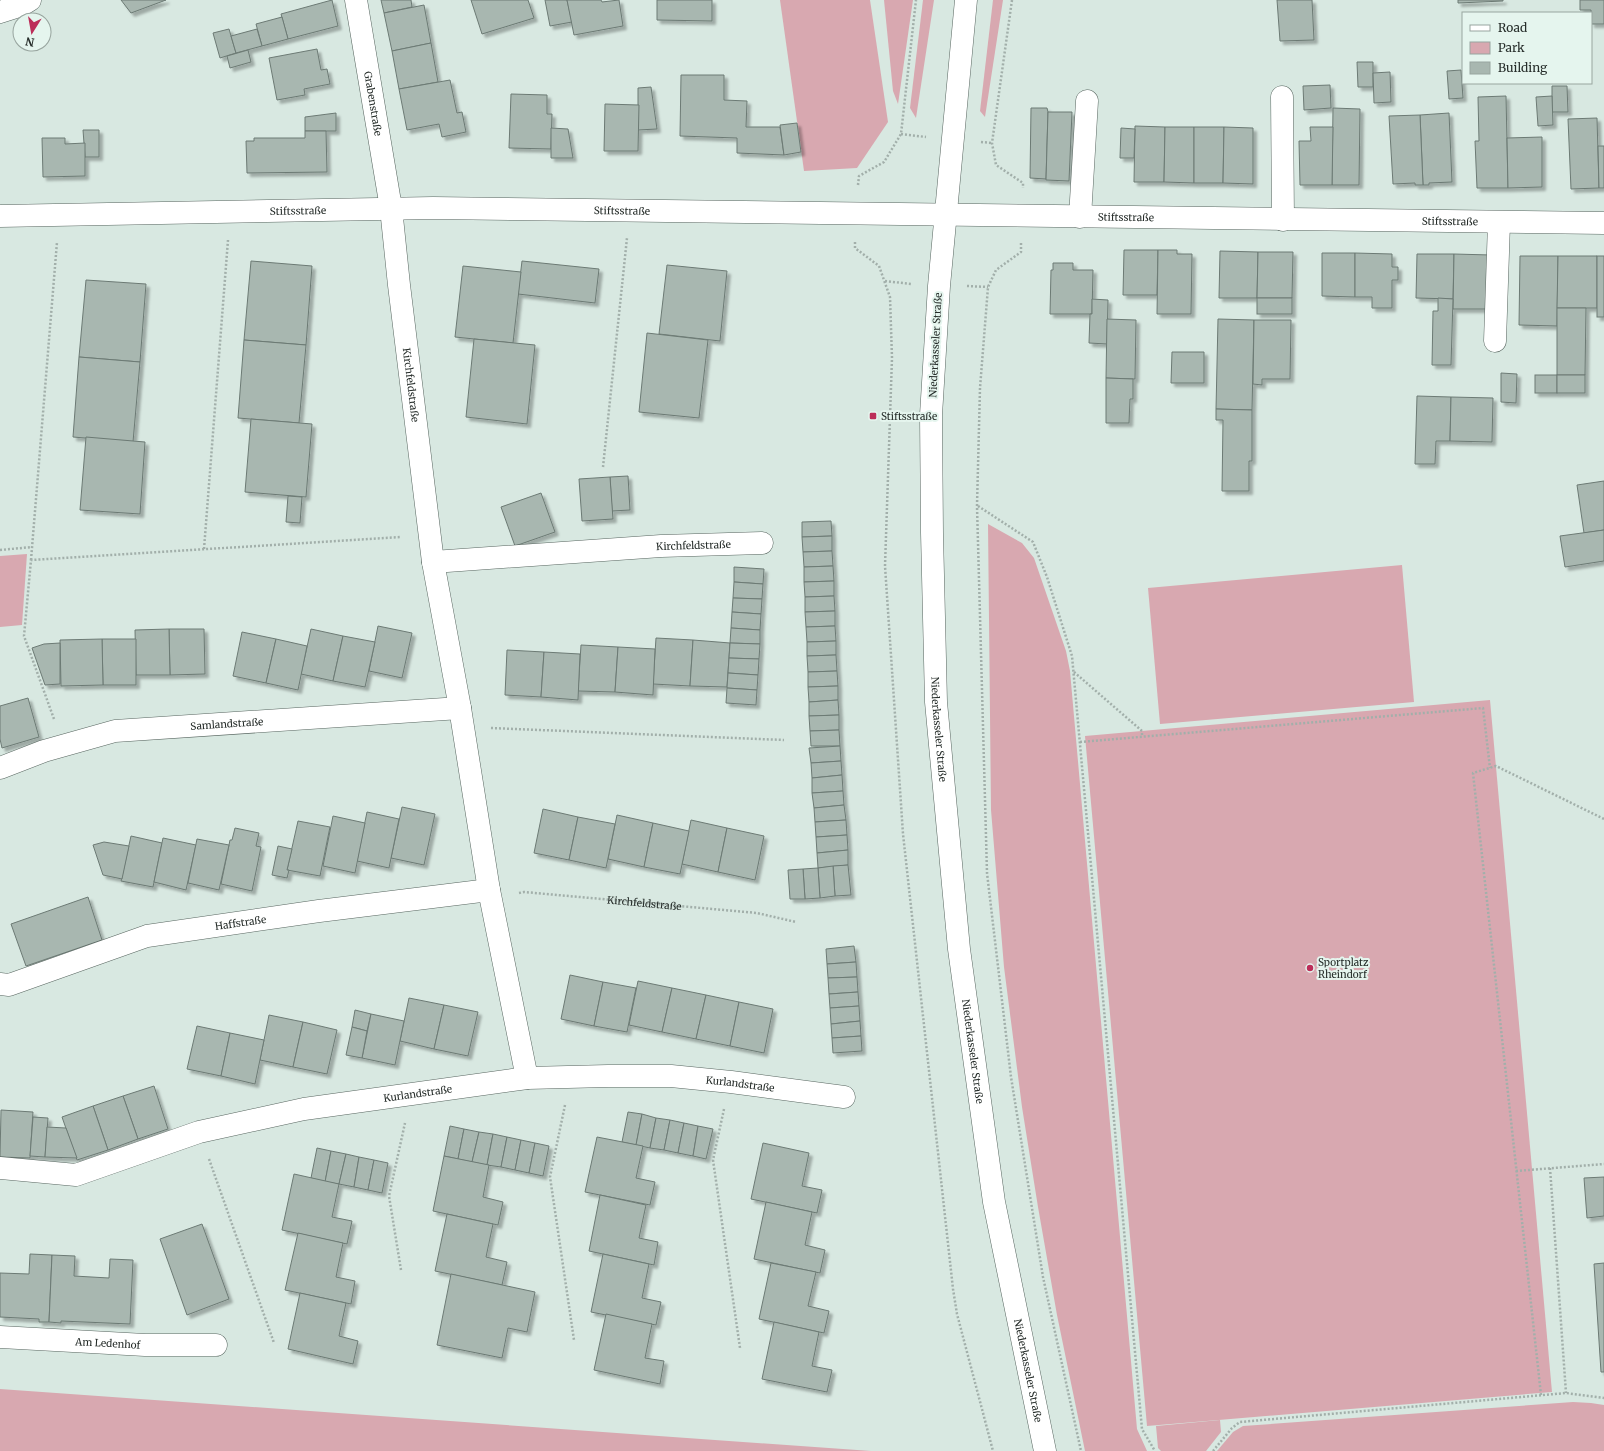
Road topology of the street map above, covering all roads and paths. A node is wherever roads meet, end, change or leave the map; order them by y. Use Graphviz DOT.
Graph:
graph roads {
  1 [pos="30,0"];
  2 [pos="356,0"];
  3 [pos="916,0"];
  4 [pos="966,0"];
  5 [pos="1012,0"];
  6 [pos="0,12"];
  7 [pos="1282,97"];
  8 [pos="1087,101"];
  9 [pos="391,208"];
  10 [pos="630,210"];
  11 [pos="230,212"];
  12 [pos="856,213"];
  13 [pos="946,213"];
  14 [pos="0,216"];
  15 [pos="59,216"];
  16 [pos="1022,216"];
  17 [pos="1080,217"];
  18 [pos="1283,220"];
  19 [pos="1499,223"];
  20 [pos="1604,223"];
  21 [pos="1495,341"];
  22 [pos="603,467"];
  23 [pos="977,506"];
  24 [pos="430,535"];
  25 [pos="762,543"];
  26 [pos="32,548"];
  27 [pos="204,549"];
  28 [pos="0,550"];
  29 [pos="31,560"];
  30 [pos="433,562"];
  31 [pos="1073,672"];
  32 [pos="460,708"];
  33 [pos="464,731"];
  34 [pos="1142,737"];
  35 [pos="784,740"];
  36 [pos="1080,742"];
  37 [pos="63,746"];
  38 [pos="0,768"];
  39 [pos="1490,768"];
  40 [pos="1604,819"];
  41 [pos="490,894"];
  42 [pos="796,922"];
  43 [pos="0,984"];
  44 [pos="570,1077"];
  45 [pos="528,1078"];
  46 [pos="731,1082"];
  47 [pos="412,1094"];
  48 [pos="844,1097"];
  49 [pos="199,1132"];
  50 [pos="1604,1164"];
  51 [pos="0,1168"];
  52 [pos="1550,1168"];
  53 [pos="1516,1171"];
  54 [pos="401,1270"];
  55 [pos="0,1337"];
  56 [pos="574,1340"];
  57 [pos="274,1343"];
  58 [pos="216,1345"];
  59 [pos="740,1348"];
  60 [pos="1566,1393"];
  61 [pos="1541,1395"];
  62 [pos="1604,1398"];
  63 [pos="993,1451"];
  64 [pos="1045,1451"];
  65 [pos="1081,1451"];
  66 [pos="1155,1451"];
  67 [pos="1213,1451"];
  1 -- 6 [label="street"];
  2 -- 9 [label="street, Grabenstraße"];
  3 -- 12 [label="path"];
  4 -- 13 [label="street, Niederkasseler Straße"];
  5 -- 16 [label="path"];
  7 -- 18 [label="street"];
  8 -- 17 [label="street"];
  9 -- 10 [label="street, Stiftsstraße"];
  9 -- 11 [label="street, Stiftsstraße"];
  9 -- 24 [label="street, Kirchfeldstraße"];
  10 -- 12 [label="street, Stiftsstraße"];
  10 -- 22 [label="path"];
  11 -- 15 [label="street, Stiftsstraße"];
  11 -- 27 [label="path"];
  12 -- 13 [label="street, Stiftsstraße"];
  12 -- 63 [label="path"];
  13 -- 16 [label="street, Stiftsstraße"];
  13 -- 64 [label="street, Niederkasseler Straße"];
  14 -- 15 [label="street, Stiftsstraße"];
  15 -- 26 [label="path"];
  16 -- 17 [label="street, Stiftsstraße"];
  16 -- 23 [label="path"];
  17 -- 18 [label="street, Stiftsstraße"];
  18 -- 19 [label="street, Stiftsstraße"];
  19 -- 20 [label="street, Stiftsstraße"];
  19 -- 21 [label="street"];
  23 -- 31 [label="path"];
  23 -- 65 [label="path"];
  24 -- 27 [label="path"];
  24 -- 30 [label="street, Kirchfeldstraße"];
  25 -- 30 [label="street, Kirchfeldstraße"];
  26 -- 28 [label="path"];
  26 -- 29 [label="path"];
  27 -- 29 [label="path"];
  29 -- 37 [label="path"];
  30 -- 32 [label="street, Kirchfeldstraße"];
  31 -- 34 [label="path"];
  31 -- 36 [label="path"];
  32 -- 33 [label="street, Kirchfeldstraße"];
  32 -- 37 [label="street, Samlandstraße"];
  33 -- 35 [label="path"];
  33 -- 41 [label="street, Kirchfeldstraße"];
  34 -- 36 [label="path"];
  34 -- 39 [label="path"];
  36 -- 66 [label="path"];
  37 -- 38 [label="street, Samlandstraße"];
  39 -- 40 [label="path"];
  39 -- 53 [label="path"];
  41 -- 42 [label="path, Kirchfeldstraße"];
  41 -- 43 [label="street, Haffstraße"];
  41 -- 45 [label="street, Kirchfeldstraße"];
  44 -- 45 [label="street, Kurlandstraße"];
  44 -- 46 [label="street, Kurlandstraße"];
  44 -- 56 [label="path"];
  45 -- 47 [label="street, Kurlandstraße"];
  46 -- 48 [label="street, Kurlandstraße"];
  46 -- 59 [label="path"];
  47 -- 49 [label="street, Kurlandstraße"];
  47 -- 54 [label="path"];
  49 -- 51 [label="street, Kurlandstraße"];
  49 -- 57 [label="path"];
  50 -- 52 [label="path"];
  52 -- 53 [label="path"];
  52 -- 60 [label="path"];
  53 -- 61 [label="path"];
  55 -- 58 [label="street, Am Ledenhof"];
  60 -- 61 [label="path"];
  60 -- 62 [label="path"];
  61 -- 67 [label="path"];
}
